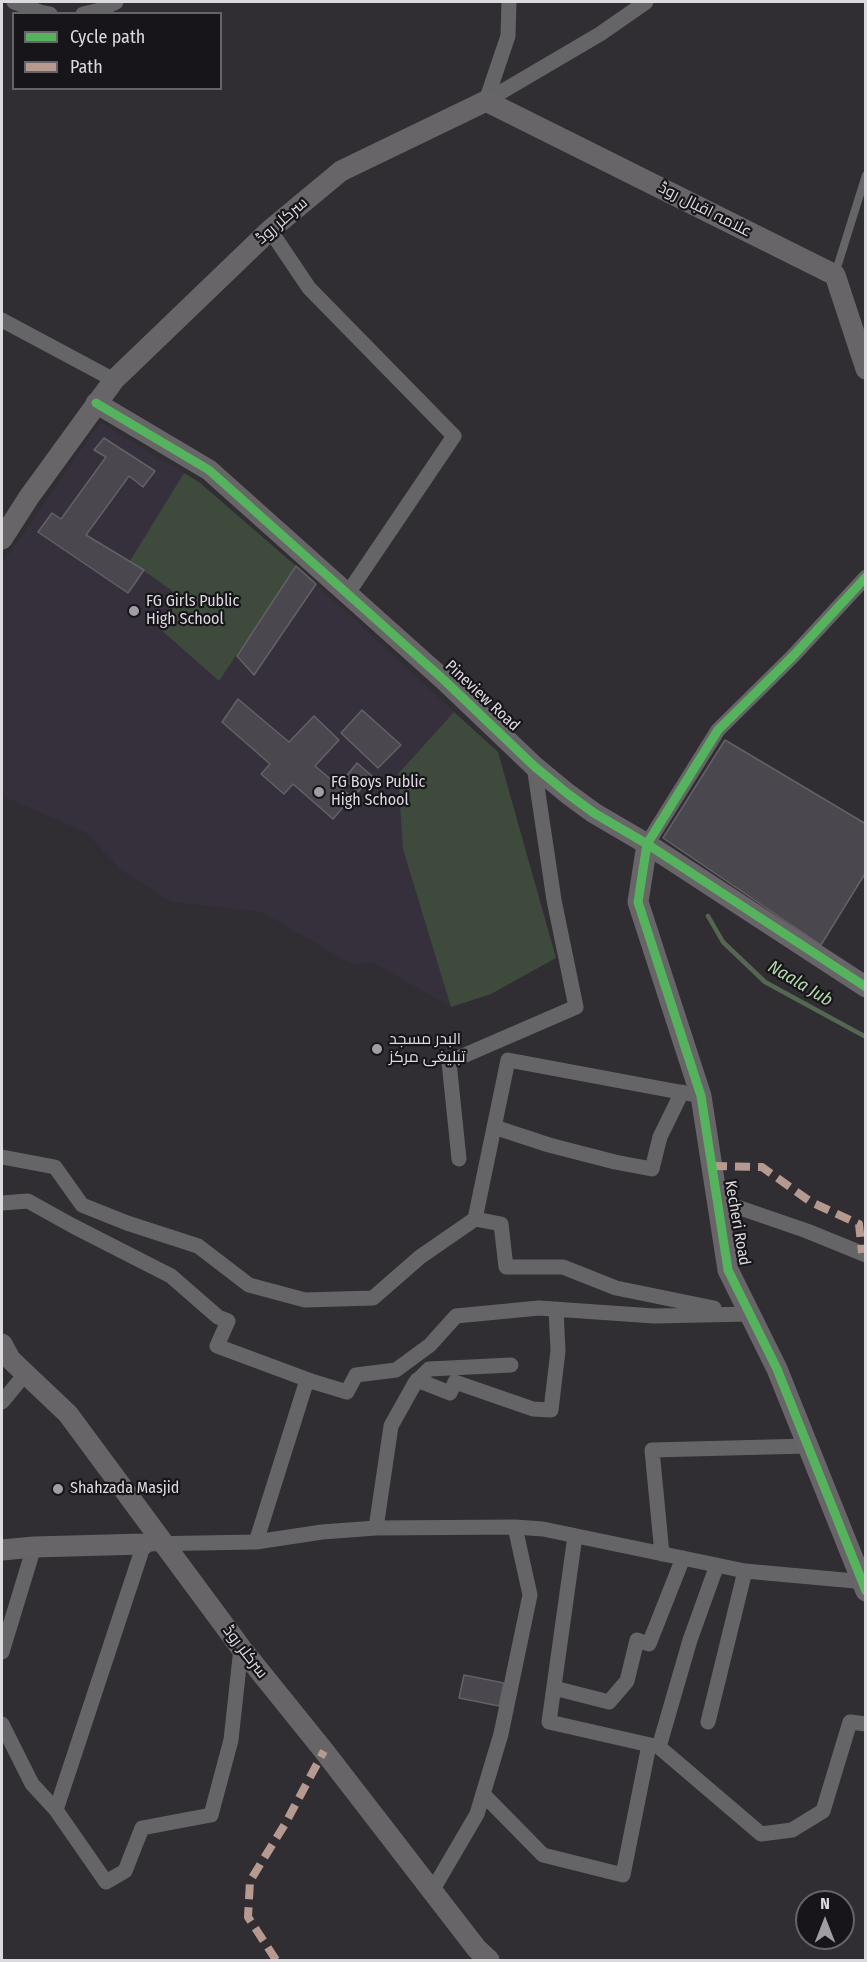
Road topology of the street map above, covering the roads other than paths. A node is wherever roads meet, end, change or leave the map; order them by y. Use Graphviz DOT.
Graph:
graph roads {
  1 [pos="14,2"];
  2 [pos="116,2"];
  3 [pos="509,2"];
  4 [pos="646,2"];
  5 [pos="40,12"];
  6 [pos="92,12"];
  7 [pos="486,101"];
  8 [pos="866,175"];
  9 [pos="270,230"];
  10 [pos="835,275"];
  11 [pos="2,320"];
  12 [pos="866,369"];
  13 [pos="114,380"];
  14 [pos="96,403"];
  15 [pos="29,497"];
  16 [pos="2,515"];
  17 [pos="2,539"];
  18 [pos="866,577"];
  19 [pos="348,594"];
  20 [pos="534,766"];
  21 [pos="646,844"];
  22 [pos="866,987"];
  23 [pos="691,1094"];
  24 [pos="494,1127"];
  25 [pos="2,1157"];
  26 [pos="459,1159"];
  27 [pos="717,1200"];
  28 [pos="2,1203"];
  29 [pos="475,1219"];
  30 [pos="866,1255"];
  31 [pos="556,1309"];
  32 [pos="750,1314"];
  33 [pos="2,1344"];
  34 [pos="511,1365"];
  35 [pos="26,1373"];
  36 [pos="307,1380"];
  37 [pos="417,1380"];
  38 [pos="2,1402"];
  39 [pos="808,1446"];
  40 [pos="515,1527"];
  41 [pos="376,1528"];
  42 [pos="575,1536"];
  43 [pos="256,1542"];
  44 [pos="154,1544"];
  45 [pos="34,1547"];
  46 [pos="2,1550"];
  47 [pos="662,1554"];
  48 [pos="682,1558"];
  49 [pos="717,1565"];
  50 [pos="745,1571"];
  51 [pos="864,1585"];
  52 [pos="241,1648"];
  53 [pos="2,1652"];
  54 [pos="554,1688"];
  55 [pos="708,1722"];
  56 [pos="2,1724"];
  57 [pos="866,1724"];
  58 [pos="654,1746"];
  59 [pos="483,1794"];
  60 [pos="56,1810"];
  61 [pos="432,1891"];
  62 [pos="489,1960"];
  1 -- 5 [label="street"];
  2 -- 6 [label="street"];
  3 -- 7 [label="street"];
  4 -- 7 [label="street, سرکلر روڈ"];
  7 -- 9 [label="main road, سرکلر روڈ"];
  7 -- 10 [label="main road, علامہ اقبال روڈ"];
  8 -- 10 [label="lane"];
  9 -- 13 [label="main road, سرکلر روڈ"];
  9 -- 19 [label="street"];
  10 -- 12 [label="main road"];
  11 -- 13 [label="street"];
  13 -- 14 [label="main road, سرکلر روڈ"];
  14 -- 15 [label="main road, سرکلر روڈ"];
  14 -- 19 [label="main road, Pineview Road"];
  15 -- 16 [label="main road"];
  15 -- 17 [label="main road, سرکلر روڈ"];
  18 -- 21 [label="street"];
  19 -- 20 [label="main road, Pineview Road"];
  20 -- 21 [label="main road, Pineview Road"];
  20 -- 26 [label="street"];
  21 -- 22 [label="main road, Pineview Road"];
  21 -- 23 [label="main road, Kecheri Road"];
  23 -- 24 [label="street"];
  23 -- 24 [label="street"];
  23 -- 27 [label="main road, Kecheri Road"];
  24 -- 29 [label="street"];
  25 -- 29 [label="street"];
  27 -- 30 [label="street"];
  27 -- 32 [label="main road, Kecheri Road"];
  28 -- 36 [label="street"];
  29 -- 32 [label="street"];
  31 -- 32 [label="street"];
  31 -- 36 [label="street"];
  31 -- 37 [label="street"];
  32 -- 39 [label="main road, Kecheri Road"];
  33 -- 35 [label="main road, سرکلر روڈ"];
  34 -- 37 [label="street"];
  35 -- 38 [label="street"];
  35 -- 44 [label="main road, سرکلر روڈ"];
  36 -- 43 [label="street"];
  37 -- 41 [label="street"];
  39 -- 47 [label="street"];
  39 -- 51 [label="main road, Kecheri Road"];
  40 -- 41 [label="street"];
  40 -- 42 [label="street"];
  40 -- 59 [label="street"];
  41 -- 43 [label="street"];
  42 -- 47 [label="street"];
  42 -- 54 [label="street"];
  43 -- 44 [label="street"];
  44 -- 45 [label="main road"];
  44 -- 52 [label="main road, سرکلر روڈ"];
  44 -- 60 [label="street"];
  45 -- 46 [label="main road"];
  45 -- 53 [label="street"];
  47 -- 48 [label="street"];
  48 -- 49 [label="street"];
  48 -- 54 [label="street"];
  49 -- 50 [label="street"];
  49 -- 58 [label="street"];
  50 -- 51 [label="street"];
  50 -- 55 [label="street"];
  52 -- 60 [label="street"];
  52 -- 61 [label="main road, سرکلر روڈ"];
  54 -- 58 [label="street"];
  56 -- 60 [label="street"];
  57 -- 58 [label="street"];
  58 -- 59 [label="street"];
  59 -- 61 [label="street"];
  61 -- 62 [label="main road, سرکلر روڈ"];
}
